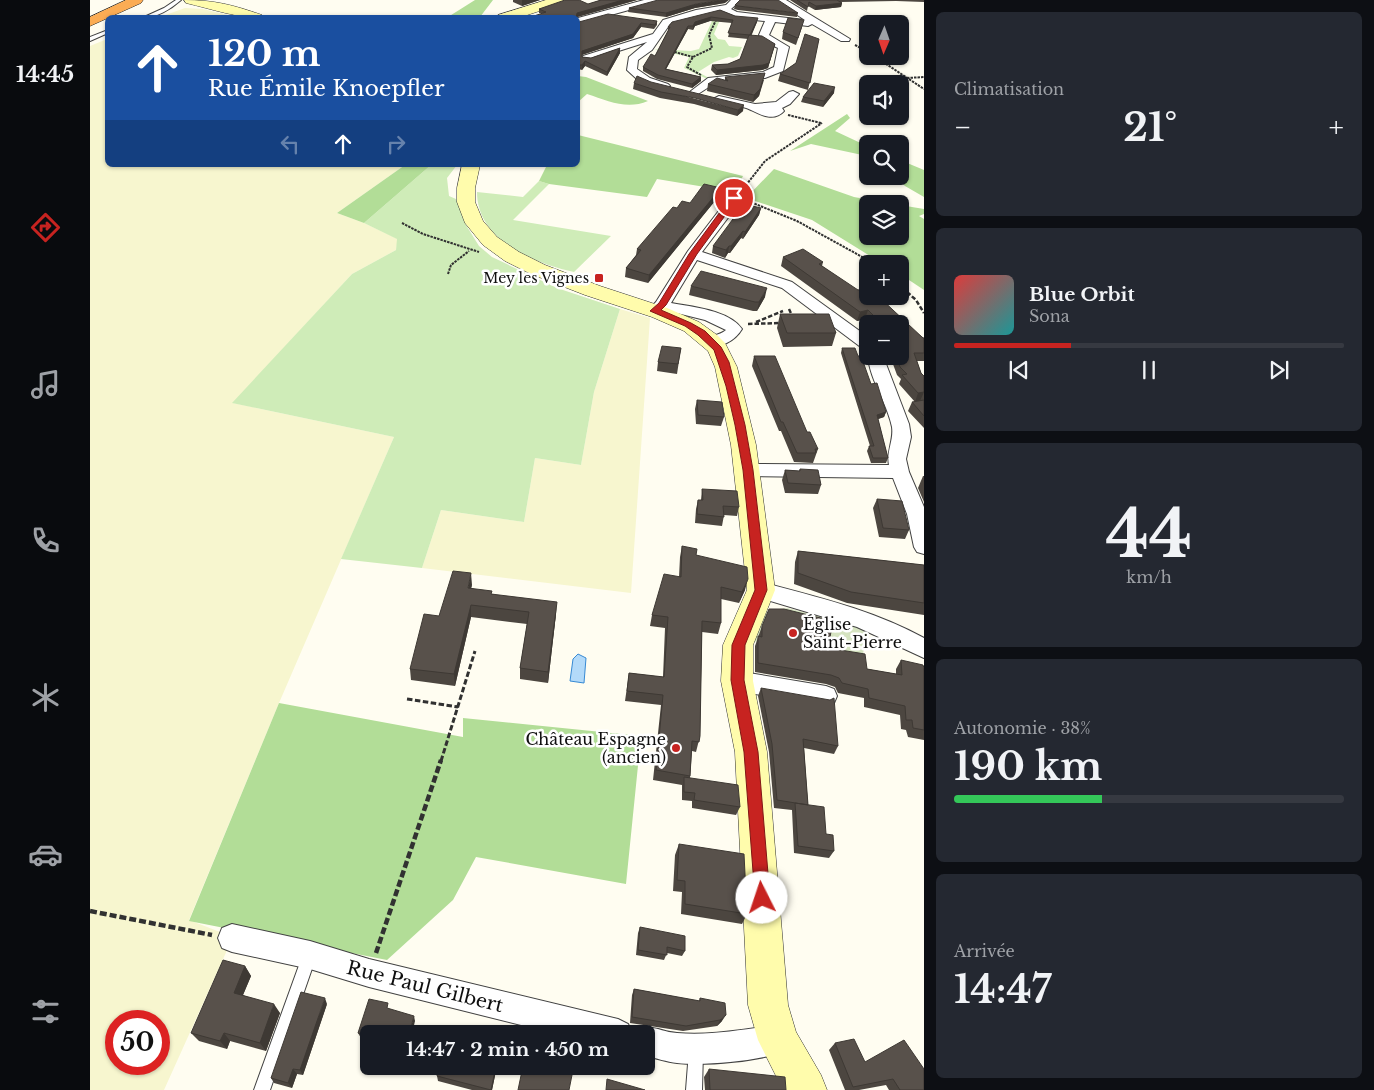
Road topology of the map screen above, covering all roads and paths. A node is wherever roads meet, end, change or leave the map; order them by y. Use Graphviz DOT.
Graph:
graph roads {
  1 [pos="178,0"];
  2 [pos="191,0"];
  3 [pos="559,0"];
  4 [pos="654,0"];
  5 [pos="736,0"];
  6 [pos="779,0"];
  7 [pos="125,2"];
  8 [pos="722,9"];
  9 [pos="708,11"];
  10 [pos="608,13"];
  11 [pos="90,15"];
  12 [pos="151,15"];
  13 [pos="248,15"];
  14 [pos="512,15"];
  15 [pos="633,18"];
  16 [pos="771,19"];
  17 [pos="580,20"];
  18 [pos="90,22"];
  19 [pos="808,23"];
  20 [pos="105,32"];
  21 [pos="658,35"];
  22 [pos="90,39"];
  23 [pos="845,39"];
  24 [pos="648,48"];
  25 [pos="608,52"];
  26 [pos="693,56"];
  27 [pos="586,58"];
  28 [pos="633,65"];
  29 [pos="888,65"];
  30 [pos="902,75"];
  31 [pos="924,77"];
  32 [pos="909,78"];
  33 [pos="909,79"];
  34 [pos="708,81"];
  35 [pos="924,89"];
  36 [pos="687,91"];
  37 [pos="793,94"];
  38 [pos="776,110"];
  39 [pos="471,167"];
  40 [pos="739,194"];
  41 [pos="402,223"];
  42 [pos="469,250"];
  43 [pos="506,253"];
  44 [pos="693,254"];
  45 [pos="859,255"];
  46 [pos="448,274"];
  47 [pos="909,294"];
  48 [pos="653,307"];
  49 [pos="789,309"];
  50 [pos="783,312"];
  51 [pos="924,312"];
  52 [pos="786,323"];
  53 [pos="794,323"];
  54 [pos="729,324"];
  55 [pos="754,324"];
  56 [pos="859,338"];
  57 [pos="712,342"];
  58 [pos="878,365"];
  59 [pos="748,470"];
  60 [pos="900,472"];
  61 [pos="924,547"];
  62 [pos="761,590"];
  63 [pos="924,649"];
  64 [pos="475,651"];
  65 [pos="737,680"];
  66 [pos="826,696"];
  67 [pos="407,699"];
  68 [pos="458,707"];
  69 [pos="90,912"];
  70 [pos="232,938"];
  71 [pos="310,955"];
  72 [pos="369,973"];
  73 [pos="581,1025"];
  74 [pos="778,1040"];
  75 [pos="655,1043"];
  76 [pos="696,1048"];
  77 [pos="262,1090"];
  78 [pos="694,1090"];
  79 [pos="806,1090"];
  1 -- 12 [label="lane"];
  2 -- 13 [label="main road"];
  3 -- 14 [label="main road"];
  4 -- 10 [label="street"];
  5 -- 8 [label="street"];
  6 -- 23 [label="street"];
  7 -- 11 [label="highway"];
  7 -- 18 [label="highway"];
  8 -- 9 [label="street"];
  8 -- 16 [label="street"];
  9 -- 21 [label="street"];
  9 -- 26 [label="path"];
  10 -- 15 [label="street"];
  10 -- 17 [label="street"];
  16 -- 19 [label="street"];
  16 -- 34 [label="street"];
  20 -- 22 [label="lane"];
  21 -- 24 [label="street"];
  21 -- 25 [label="street"];
  24 -- 26 [label="path"];
  24 -- 28 [label="street"];
  25 -- 27 [label="street"];
  25 -- 28 [label="street"];
  26 -- 34 [label="path"];
  28 -- 36 [label="street"];
  29 -- 30 [label="path"];
  31 -- 32 [label="path"];
  33 -- 35 [label="path"];
  34 -- 36 [label="street"];
  36 -- 38 [label="street"];
  37 -- 38 [label="street"];
  38 -- 40 [label="path"];
  39 -- 43 [label="main road"];
  40 -- 44 [label="street"];
  40 -- 45 [label="path"];
  41 -- 42 [label="path"];
  42 -- 43 [label="path"];
  42 -- 46 [label="path"];
  43 -- 48 [label="main road"];
  44 -- 48 [label="street"];
  44 -- 56 [label="street"];
  47 -- 51 [label="path"];
  48 -- 54 [label="street"];
  48 -- 57 [label="main road"];
  49 -- 53 [label="path"];
  50 -- 55 [label="path"];
  52 -- 55 [label="path"];
  54 -- 55 [label="path"];
  54 -- 57 [label="street"];
  57 -- 59 [label="main road"];
  58 -- 60 [label="street"];
  59 -- 60 [label="street"];
  59 -- 62 [label="main road"];
  60 -- 61 [label="street"];
  62 -- 63 [label="street"];
  62 -- 65 [label="main road"];
  64 -- 68 [label="path"];
  65 -- 66 [label="street"];
  65 -- 74 [label="main road"];
  67 -- 68 [label="path"];
  68 -- 72 [label="path"];
  69 -- 70 [label="path"];
  70 -- 71 [label="street, Rue Paul Gilbert"];
  71 -- 72 [label="street, Rue Paul Gilbert"];
  71 -- 77 [label="lane"];
  72 -- 73 [label="street, Rue Paul Gilbert"];
  74 -- 76 [label="street"];
  74 -- 79 [label="main road"];
  75 -- 76 [label="street"];
  76 -- 78 [label="lane"];
}
